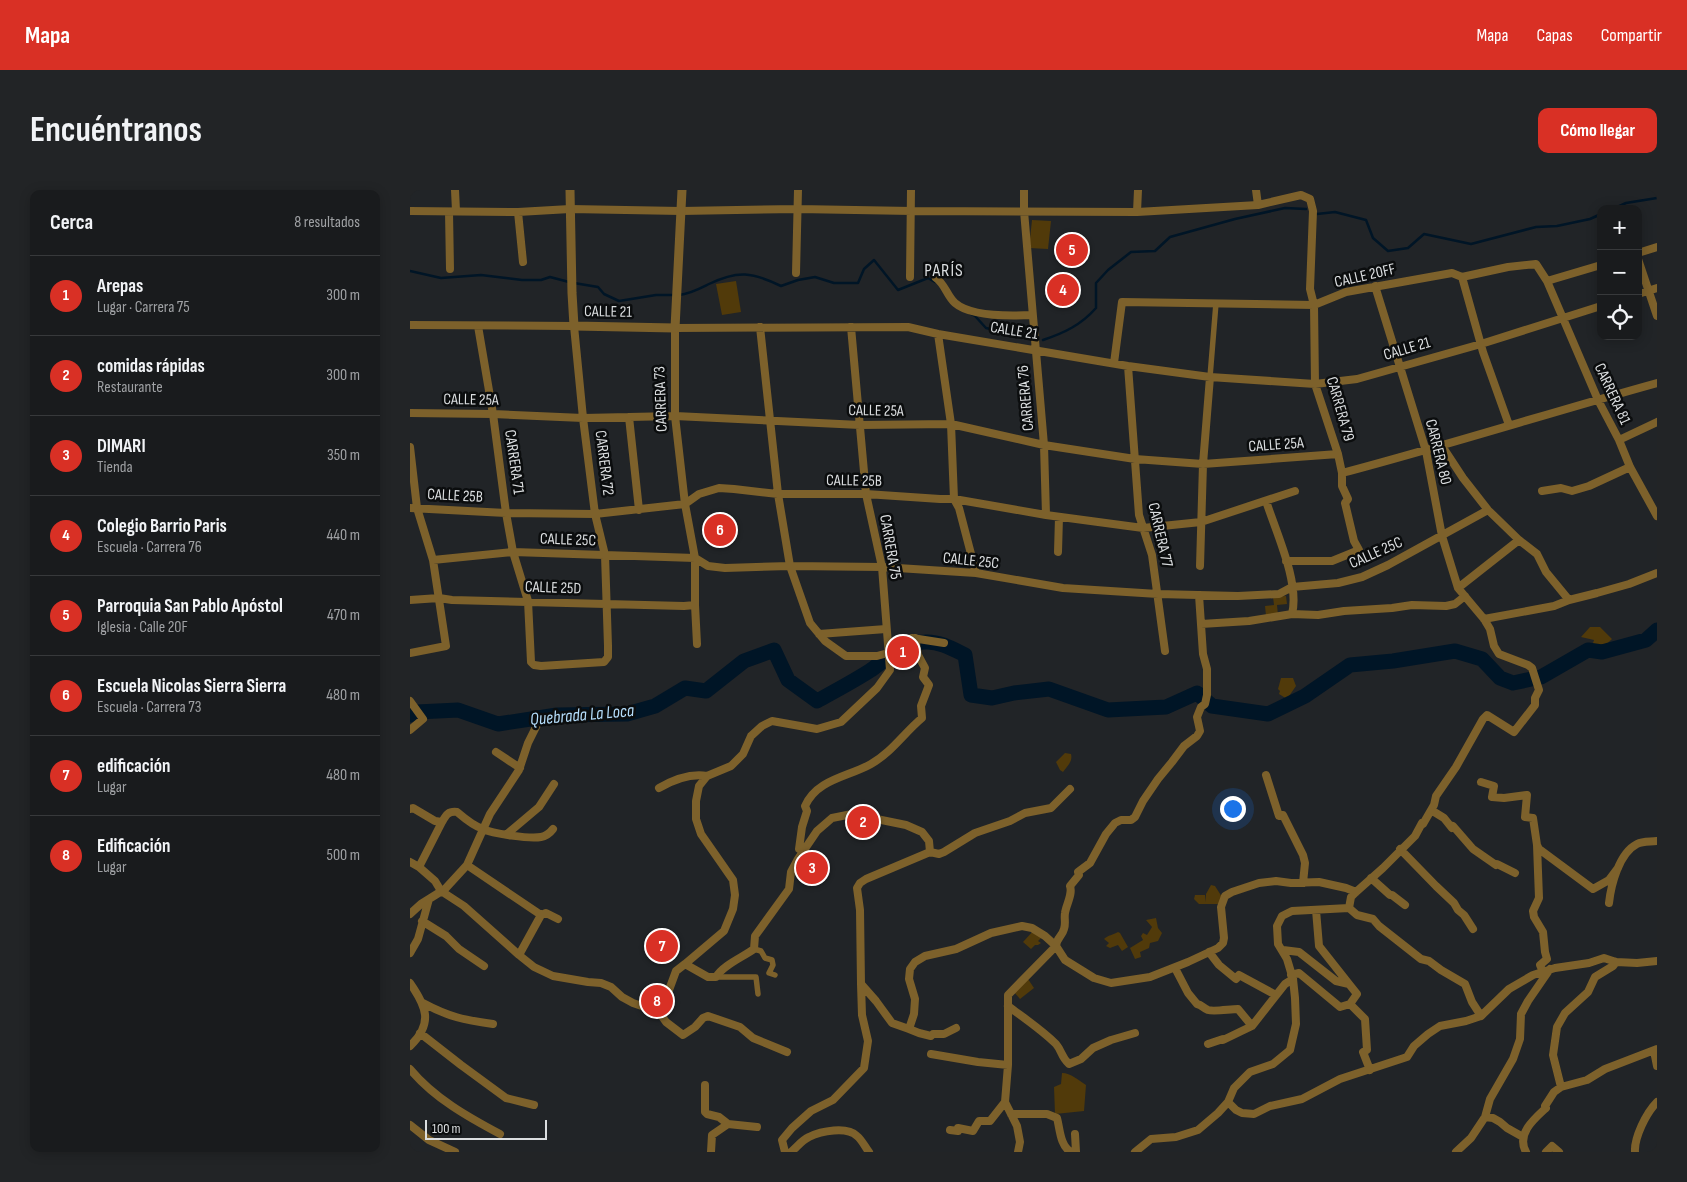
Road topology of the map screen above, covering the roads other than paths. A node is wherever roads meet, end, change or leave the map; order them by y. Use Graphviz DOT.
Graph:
graph roads {
  1 [pos="455,190"];
  2 [pos="570,190"];
  3 [pos="682,190"];
  4 [pos="798,190"];
  5 [pos="912,190"];
  6 [pos="1024,190"];
  7 [pos="1138,190"];
  8 [pos="1256,190"];
  9 [pos="1258,205"];
  10 [pos="570,209"];
  11 [pos="798,209"];
  12 [pos="410,211"];
  13 [pos="452,211"];
  14 [pos="681,211"];
  15 [pos="912,211"];
  16 [pos="1024,211"];
  17 [pos="518,212"];
  18 [pos="1137,212"];
  19 [pos="1657,246"];
  20 [pos="1642,252"];
  21 [pos="523,262"];
  22 [pos="1597,266"];
  23 [pos="450,269"];
  24 [pos="1642,272"];
  25 [pos="796,273"];
  26 [pos="910,277"];
  27 [pos="1462,277"];
  28 [pos="936,278"];
  29 [pos="1547,281"];
  30 [pos="1375,286"];
  31 [pos="1657,288"];
  32 [pos="1648,291"];
  33 [pos="1642,293"];
  34 [pos="1216,304"];
  35 [pos="1314,304"];
  36 [pos="1597,307"];
  37 [pos="1032,316"];
  38 [pos="1657,316"];
  39 [pos="1562,318"];
  40 [pos="410,325"];
  41 [pos="478,326"];
  42 [pos="574,326"];
  43 [pos="760,327"];
  44 [pos="851,327"];
  45 [pos="675,328"];
  46 [pos="938,334"];
  47 [pos="1482,344"];
  48 [pos="1035,350"];
  49 [pos="1114,363"];
  50 [pos="1128,366"];
  51 [pos="1399,367"];
  52 [pos="1210,377"];
  53 [pos="1315,384"];
  54 [pos="1657,384"];
  55 [pos="1598,400"];
  56 [pos="410,413"];
  57 [pos="493,414"];
  58 [pos="675,416"];
  59 [pos="629,417"];
  60 [pos="583,418"];
  61 [pos="770,420"];
  62 [pos="1657,422"];
  63 [pos="951,424"];
  64 [pos="860,425"];
  65 [pos="1509,425"];
  66 [pos="1619,440"];
  67 [pos="1044,445"];
  68 [pos="1442,446"];
  69 [pos="410,447"];
  70 [pos="1426,451"];
  71 [pos="1338,454"];
  72 [pos="1135,459"];
  73 [pos="1203,464"];
  74 [pos="1630,467"];
  75 [pos="1342,473"];
  76 [pos="1295,491"];
  77 [pos="1542,491"];
  78 [pos="778,494"];
  79 [pos="866,494"];
  80 [pos="954,499"];
  81 [pos="1266,501"];
  82 [pos="685,504"];
  83 [pos="414,508"];
  84 [pos="639,510"];
  85 [pos="1488,510"];
  86 [pos="506,513"];
  87 [pos="595,514"];
  88 [pos="1046,515"];
  89 [pos="1657,516"];
  90 [pos="1059,517"];
  91 [pos="1201,522"];
  92 [pos="1143,528"];
  93 [pos="1442,536"];
  94 [pos="1519,540"];
  95 [pos="513,552"];
  96 [pos="1058,552"];
  97 [pos="604,555"];
  98 [pos="695,558"];
  99 [pos="433,560"];
  100 [pos="1286,561"];
  101 [pos="790,566"];
  102 [pos="1200,566"];
  103 [pos="882,568"];
  104 [pos="976,573"];
  105 [pos="1657,573"];
  106 [pos="1292,587"];
  107 [pos="1458,588"];
  108 [pos="1158,594"];
  109 [pos="1199,595"];
  110 [pos="1465,596"];
  111 [pos="440,598"];
  112 [pos="410,600"];
  113 [pos="1569,600"];
  114 [pos="528,601"];
  115 [pos="607,604"];
  116 [pos="695,605"];
  117 [pos="1292,614"];
  118 [pos="1484,619"];
  119 [pos="1201,624"];
  120 [pos="886,629"];
  121 [pos="819,634"];
  122 [pos="915,641"];
  123 [pos="944,643"];
  124 [pos="697,644"];
  125 [pos="1165,651"];
  126 [pos="410,653"];
  127 [pos="888,653"];
  128 [pos="530,659"];
  129 [pos="410,701"];
  130 [pos="537,725"];
  131 [pos="410,730"];
  132 [pos="496,752"];
  133 [pos="520,768"];
  134 [pos="707,776"];
  135 [pos="1266,776"];
  136 [pos="1481,782"];
  137 [pos="554,784"];
  138 [pos="659,788"];
  139 [pos="1070,789"];
  140 [pos="410,809"];
  141 [pos="1431,810"];
  142 [pos="442,822"];
  143 [pos="482,829"];
  144 [pos="553,829"];
  145 [pos="507,834"];
  146 [pos="1657,842"];
  147 [pos="1537,845"];
  148 [pos="1400,849"];
  149 [pos="803,851"];
  150 [pos="930,852"];
  151 [pos="410,862"];
  152 [pos="467,865"];
  153 [pos="419,867"];
  154 [pos="1618,868"];
  155 [pos="1515,873"];
  156 [pos="1371,878"];
  157 [pos="1304,883"];
  158 [pos="441,891"];
  159 [pos="1356,892"];
  160 [pos="429,899"];
  161 [pos="1609,903"];
  162 [pos="1405,905"];
  163 [pos="1349,908"];
  164 [pos="1316,910"];
  165 [pos="410,914"];
  166 [pos="541,915"];
  167 [pos="558,919"];
  168 [pos="422,921"];
  169 [pos="1473,929"];
  170 [pos="1056,946"];
  171 [pos="754,949"];
  172 [pos="1283,950"];
  173 [pos="1209,952"];
  174 [pos="410,953"];
  175 [pos="519,955"];
  176 [pos="1657,961"];
  177 [pos="1616,962"];
  178 [pos="685,964"];
  179 [pos="484,966"];
  180 [pos="1174,968"];
  181 [pos="1547,970"];
  182 [pos="775,975"];
  183 [pos="716,977"];
  184 [pos="1292,977"];
  185 [pos="410,982"];
  186 [pos="861,984"];
  187 [pos="1349,984"];
  188 [pos="758,994"];
  189 [pos="1276,995"];
  190 [pos="423,1003"];
  191 [pos="1350,1004"];
  192 [pos="1008,1006"];
  193 [pos="659,1012"];
  194 [pos="1481,1016"];
  195 [pos="492,1024"];
  196 [pos="1252,1026"];
  197 [pos="956,1028"];
  198 [pos="909,1029"];
  199 [pos="420,1033"];
  200 [pos="1135,1033"];
  201 [pos="1208,1044"];
  202 [pos="410,1046"];
  203 [pos="1655,1050"];
  204 [pos="787,1052"];
  205 [pos="931,1054"];
  206 [pos="1008,1065"];
  207 [pos="1657,1066"];
  208 [pos="410,1069"];
  209 [pos="1370,1070"];
  210 [pos="704,1085"];
  211 [pos="1560,1087"];
  212 [pos="1005,1102"];
  213 [pos="1228,1102"];
  214 [pos="1657,1102"];
  215 [pos="534,1105"];
  216 [pos="1011,1114"];
  217 [pos="1485,1117"];
  218 [pos="728,1124"];
  219 [pos="410,1126"];
  220 [pos="757,1127"];
  221 [pos="950,1130"];
  222 [pos="500,1134"];
  223 [pos="1075,1134"];
  224 [pos="1523,1137"];
  225 [pos="455,1152"];
  226 [pos="711,1152"];
  227 [pos="785,1152"];
  228 [pos="791,1152"];
  229 [pos="869,1152"];
  230 [pos="1018,1152"];
  231 [pos="1071,1152"];
  232 [pos="1076,1152"];
  233 [pos="1135,1152"];
  234 [pos="1456,1152"];
  235 [pos="1526,1152"];
  236 [pos="1546,1152"];
  237 [pos="1559,1152"];
  238 [pos="1635,1152"];
  1 -- 13 [label="street"];
  2 -- 10 [label="street, CARRERA 72"];
  3 -- 14 [label="street, CARRERA 73"];
  4 -- 11 [label="street"];
  5 -- 15 [label="street"];
  6 -- 16 [label="street, CARRERA 76"];
  7 -- 18 [label="street"];
  8 -- 9 [label="street"];
  9 -- 18 [label="street"];
  9 -- 35 [label="street, CARRERA 79"];
  10 -- 14 [label="street"];
  10 -- 17 [label="street"];
  10 -- 42 [label="street, CARRERA 72"];
  11 -- 14 [label="street"];
  11 -- 15 [label="street"];
  11 -- 25 [label="street"];
  12 -- 13 [label="street"];
  13 -- 17 [label="street"];
  13 -- 23 [label="street"];
  14 -- 45 [label="street, CARRERA 73"];
  15 -- 16 [label="street"];
  15 -- 26 [label="street"];
  16 -- 18 [label="street"];
  16 -- 37 [label="street, CARRERA 76"];
  17 -- 21 [label="street"];
  19 -- 20 [label="street"];
  22 -- 29 [label="street"];
  24 -- 32 [label="street"];
  27 -- 29 [label="street, CALLE 20FF"];
  27 -- 30 [label="street, CALLE 20FF"];
  27 -- 47 [label="street"];
  28 -- 37 [label="street"];
  29 -- 39 [label="street, CARRERA 81"];
  30 -- 35 [label="street, CALLE 20FF"];
  30 -- 51 [label="street, CARRERA 80"];
  31 -- 32 [label="street"];
  32 -- 33 [label="street"];
  32 -- 38 [label="street"];
  34 -- 35 [label="street, CALLE 20FF"];
  34 -- 49 [label="street, CALLE 20FF"];
  34 -- 52 [label="street"];
  35 -- 53 [label="street, CARRERA 79"];
  36 -- 39 [label="street, CALLE 21"];
  37 -- 48 [label="street, CARRERA 76"];
  39 -- 47 [label="street, CALLE 21"];
  39 -- 55 [label="street, CARRERA 81"];
  40 -- 41 [label="street, CALLE 21"];
  41 -- 42 [label="street, CALLE 21"];
  41 -- 57 [label="street, CARRERA 71"];
  42 -- 45 [label="street, CALLE 21"];
  42 -- 60 [label="street, CARRERA 72"];
  43 -- 44 [label="street, CALLE 21"];
  43 -- 45 [label="street, CALLE 21"];
  43 -- 61 [label="street"];
  44 -- 46 [label="street, CALLE 21"];
  44 -- 64 [label="street, CARRERA 75"];
  45 -- 58 [label="street, CARRERA 73"];
  46 -- 48 [label="street, CALLE 21"];
  46 -- 63 [label="street"];
  47 -- 51 [label="street, CALLE 21"];
  47 -- 65 [label="street"];
  48 -- 49 [label="street, CALLE 21"];
  48 -- 67 [label="street, CARRERA 76"];
  49 -- 50 [label="street, CALLE 21"];
  50 -- 52 [label="street, CALLE 21"];
  50 -- 72 [label="street, CARRERA 77"];
  51 -- 53 [label="street, CALLE 21"];
  51 -- 70 [label="street, CARRERA 80"];
  52 -- 53 [label="street, CALLE 21"];
  52 -- 73 [label="street"];
  53 -- 71 [label="street, CARRERA 79"];
  54 -- 55 [label="street"];
  55 -- 65 [label="street"];
  55 -- 66 [label="street, CARRERA 81"];
  56 -- 57 [label="street, CALLE 25A"];
  57 -- 60 [label="street, CALLE 25A"];
  57 -- 86 [label="street, CARRERA 71"];
  58 -- 59 [label="street, CALLE 25A"];
  58 -- 61 [label="street, CALLE 25A"];
  58 -- 82 [label="street, CARRERA 73"];
  59 -- 60 [label="street, CALLE 25A"];
  59 -- 84 [label="street"];
  60 -- 87 [label="street, CARRERA 72"];
  61 -- 64 [label="street, CALLE 25A"];
  61 -- 78 [label="street"];
  62 -- 66 [label="street"];
  63 -- 64 [label="street, CALLE 25A"];
  63 -- 67 [label="street, CALLE 25A"];
  63 -- 80 [label="street"];
  64 -- 79 [label="street, CARRERA 75"];
  65 -- 68 [label="street"];
  66 -- 74 [label="street, CARRERA 81"];
  67 -- 72 [label="street, CALLE 25A"];
  67 -- 88 [label="street, CARRERA 76"];
  68 -- 70 [label="street"];
  68 -- 85 [label="street"];
  69 -- 83 [label="street"];
  70 -- 75 [label="street"];
  70 -- 93 [label="street, CARRERA 80"];
  71 -- 73 [label="street, CALLE 25A"];
  71 -- 75 [label="street, CARRERA 79"];
  72 -- 73 [label="street, CALLE 25A"];
  72 -- 92 [label="street, CARRERA 77"];
  73 -- 91 [label="street"];
  74 -- 77 [label="street"];
  74 -- 89 [label="street, CARRERA 81"];
  75 -- 100 [label="street, CARRERA 79"];
  76 -- 81 [label="street, CALLE 25B"];
  78 -- 79 [label="street, CALLE 25B"];
  78 -- 82 [label="street, CALLE 25B"];
  78 -- 101 [label="street"];
  79 -- 80 [label="street, CALLE 25B"];
  79 -- 103 [label="street, CARRERA 75"];
  80 -- 88 [label="street, CALLE 25B"];
  80 -- 104 [label="street"];
  81 -- 91 [label="street, CALLE 25B"];
  81 -- 100 [label="street"];
  82 -- 84 [label="street, CALLE 25B"];
  82 -- 98 [label="street, CARRERA 73"];
  83 -- 86 [label="street, CALLE 25B"];
  83 -- 99 [label="street"];
  84 -- 87 [label="street, CALLE 25B"];
  85 -- 93 [label="street, CALLE 25C"];
  85 -- 94 [label="street"];
  86 -- 87 [label="street, CALLE 25B"];
  86 -- 95 [label="street, CARRERA 71"];
  87 -- 97 [label="street, CARRERA 72"];
  88 -- 90 [label="street, CALLE 25B"];
  90 -- 92 [label="street, CALLE 25B"];
  90 -- 96 [label="street"];
  91 -- 92 [label="street, CALLE 25B"];
  91 -- 102 [label="street"];
  92 -- 108 [label="street, CARRERA 77"];
  93 -- 106 [label="street, CALLE 25C"];
  93 -- 107 [label="street, CARRERA 80"];
  94 -- 107 [label="street"];
  94 -- 113 [label="street"];
  95 -- 97 [label="street, CALLE 25C"];
  95 -- 99 [label="street, CALLE 25C"];
  95 -- 114 [label="street, CARRERA 71"];
  97 -- 98 [label="street, CALLE 25C"];
  97 -- 115 [label="street, CARRERA 72"];
  98 -- 101 [label="street, CALLE 25C"];
  98 -- 116 [label="street, CARRERA 73"];
  99 -- 111 [label="street"];
  100 -- 106 [label="street"];
  101 -- 103 [label="street, CALLE 25C"];
  101 -- 121 [label="street"];
  103 -- 104 [label="street, CALLE 25C"];
  103 -- 120 [label="street, CARRERA 75"];
  104 -- 108 [label="street, CALLE 25C"];
  105 -- 113 [label="street"];
  106 -- 109 [label="street, CALLE 25C"];
  106 -- 117 [label="street"];
  107 -- 110 [label="street, CARRERA 80"];
  108 -- 109 [label="street, CALLE 25C"];
  108 -- 125 [label="street, CARRERA 77"];
  109 -- 119 [label="street"];
  110 -- 117 [label="street"];
  110 -- 118 [label="street, CARRERA 80"];
  111 -- 112 [label="street, CALLE 25D"];
  111 -- 114 [label="street, CALLE 25D"];
  111 -- 126 [label="street"];
  113 -- 118 [label="street"];
  114 -- 115 [label="street, CALLE 25D"];
  114 -- 128 [label="street, CARRERA 71"];
  115 -- 116 [label="street, CALLE 25D"];
  115 -- 128 [label="street, CARRERA 72"];
  116 -- 124 [label="street, CARRERA 73"];
  117 -- 119 [label="street"];
  118 -- 141 [label="street, CARRERA 80"];
  119 -- 170 [label="street"];
  120 -- 121 [label="street"];
  120 -- 127 [label="street, CARRERA 75"];
  121 -- 127 [label="street"];
  122 -- 123 [label="street"];
  122 -- 127 [label="street"];
  122 -- 149 [label="street"];
  127 -- 134 [label="street, CARRERA 75"];
  129 -- 131 [label="street"];
  130 -- 133 [label="street"];
  132 -- 133 [label="street"];
  133 -- 143 [label="street"];
  134 -- 138 [label="street"];
  134 -- 178 [label="street"];
  135 -- 157 [label="street"];
  136 -- 147 [label="street"];
  137 -- 145 [label="street"];
  139 -- 150 [label="street"];
  140 -- 142 [label="street"];
  141 -- 148 [label="street"];
  141 -- 155 [label="street"];
  142 -- 143 [label="street"];
  142 -- 153 [label="street"];
  143 -- 145 [label="street"];
  143 -- 152 [label="street"];
  144 -- 145 [label="street"];
  146 -- 154 [label="street"];
  147 -- 154 [label="street"];
  147 -- 181 [label="street"];
  148 -- 156 [label="street"];
  148 -- 169 [label="street"];
  149 -- 150 [label="street"];
  149 -- 171 [label="street"];
  150 -- 186 [label="street"];
  151 -- 153 [label="street"];
  152 -- 158 [label="street"];
  152 -- 166 [label="street"];
  153 -- 158 [label="street"];
  154 -- 161 [label="street"];
  156 -- 159 [label="street"];
  156 -- 162 [label="street"];
  157 -- 159 [label="street"];
  157 -- 173 [label="street"];
  158 -- 160 [label="street"];
  158 -- 175 [label="street"];
  159 -- 163 [label="street"];
  160 -- 165 [label="street"];
  160 -- 168 [label="street"];
  163 -- 164 [label="street"];
  163 -- 194 [label="street"];
  164 -- 172 [label="street"];
  164 -- 187 [label="street"];
  166 -- 167 [label="street"];
  166 -- 175 [label="street"];
  168 -- 174 [label="street"];
  168 -- 179 [label="street"];
  170 -- 180 [label="street"];
  170 -- 192 [label="street"];
  170 -- 198 [label="street"];
  171 -- 182 [label="street"];
  171 -- 183 [label="street"];
  172 -- 184 [label="street"];
  172 -- 187 [label="street"];
  173 -- 180 [label="street"];
  173 -- 189 [label="street"];
  175 -- 193 [label="street"];
  176 -- 177 [label="street"];
  177 -- 181 [label="street"];
  177 -- 211 [label="street"];
  178 -- 183 [label="street"];
  178 -- 193 [label="street"];
  180 -- 196 [label="street"];
  181 -- 194 [label="street"];
  181 -- 217 [label="street"];
  183 -- 188 [label="street"];
  184 -- 189 [label="street"];
  184 -- 191 [label="street"];
  184 -- 213 [label="street"];
  185 -- 190 [label="street"];
  186 -- 198 [label="street"];
  186 -- 227 [label="street"];
  187 -- 191 [label="street"];
  189 -- 196 [label="street"];
  190 -- 195 [label="street"];
  190 -- 199 [label="street"];
  191 -- 209 [label="street"];
  192 -- 200 [label="street"];
  192 -- 206 [label="street"];
  193 -- 204 [label="street"];
  194 -- 209 [label="street"];
  196 -- 201 [label="street"];
  197 -- 198 [label="street"];
  199 -- 202 [label="street"];
  199 -- 215 [label="street"];
  203 -- 207 [label="street"];
  203 -- 211 [label="street"];
  205 -- 206 [label="street"];
  206 -- 212 [label="street"];
  208 -- 222 [label="street"];
  209 -- 213 [label="street"];
  210 -- 218 [label="street"];
  211 -- 224 [label="street"];
  212 -- 216 [label="street"];
  212 -- 221 [label="street"];
  213 -- 233 [label="street"];
  214 -- 238 [label="street"];
  216 -- 230 [label="street"];
  216 -- 231 [label="street"];
  217 -- 224 [label="street"];
  217 -- 234 [label="street"];
  218 -- 220 [label="street"];
  218 -- 226 [label="street"];
  219 -- 225 [label="street"];
  223 -- 232 [label="street"];
  224 -- 235 [label="street"];
  228 -- 229 [label="street"];
  236 -- 237 [label="street"];
}
